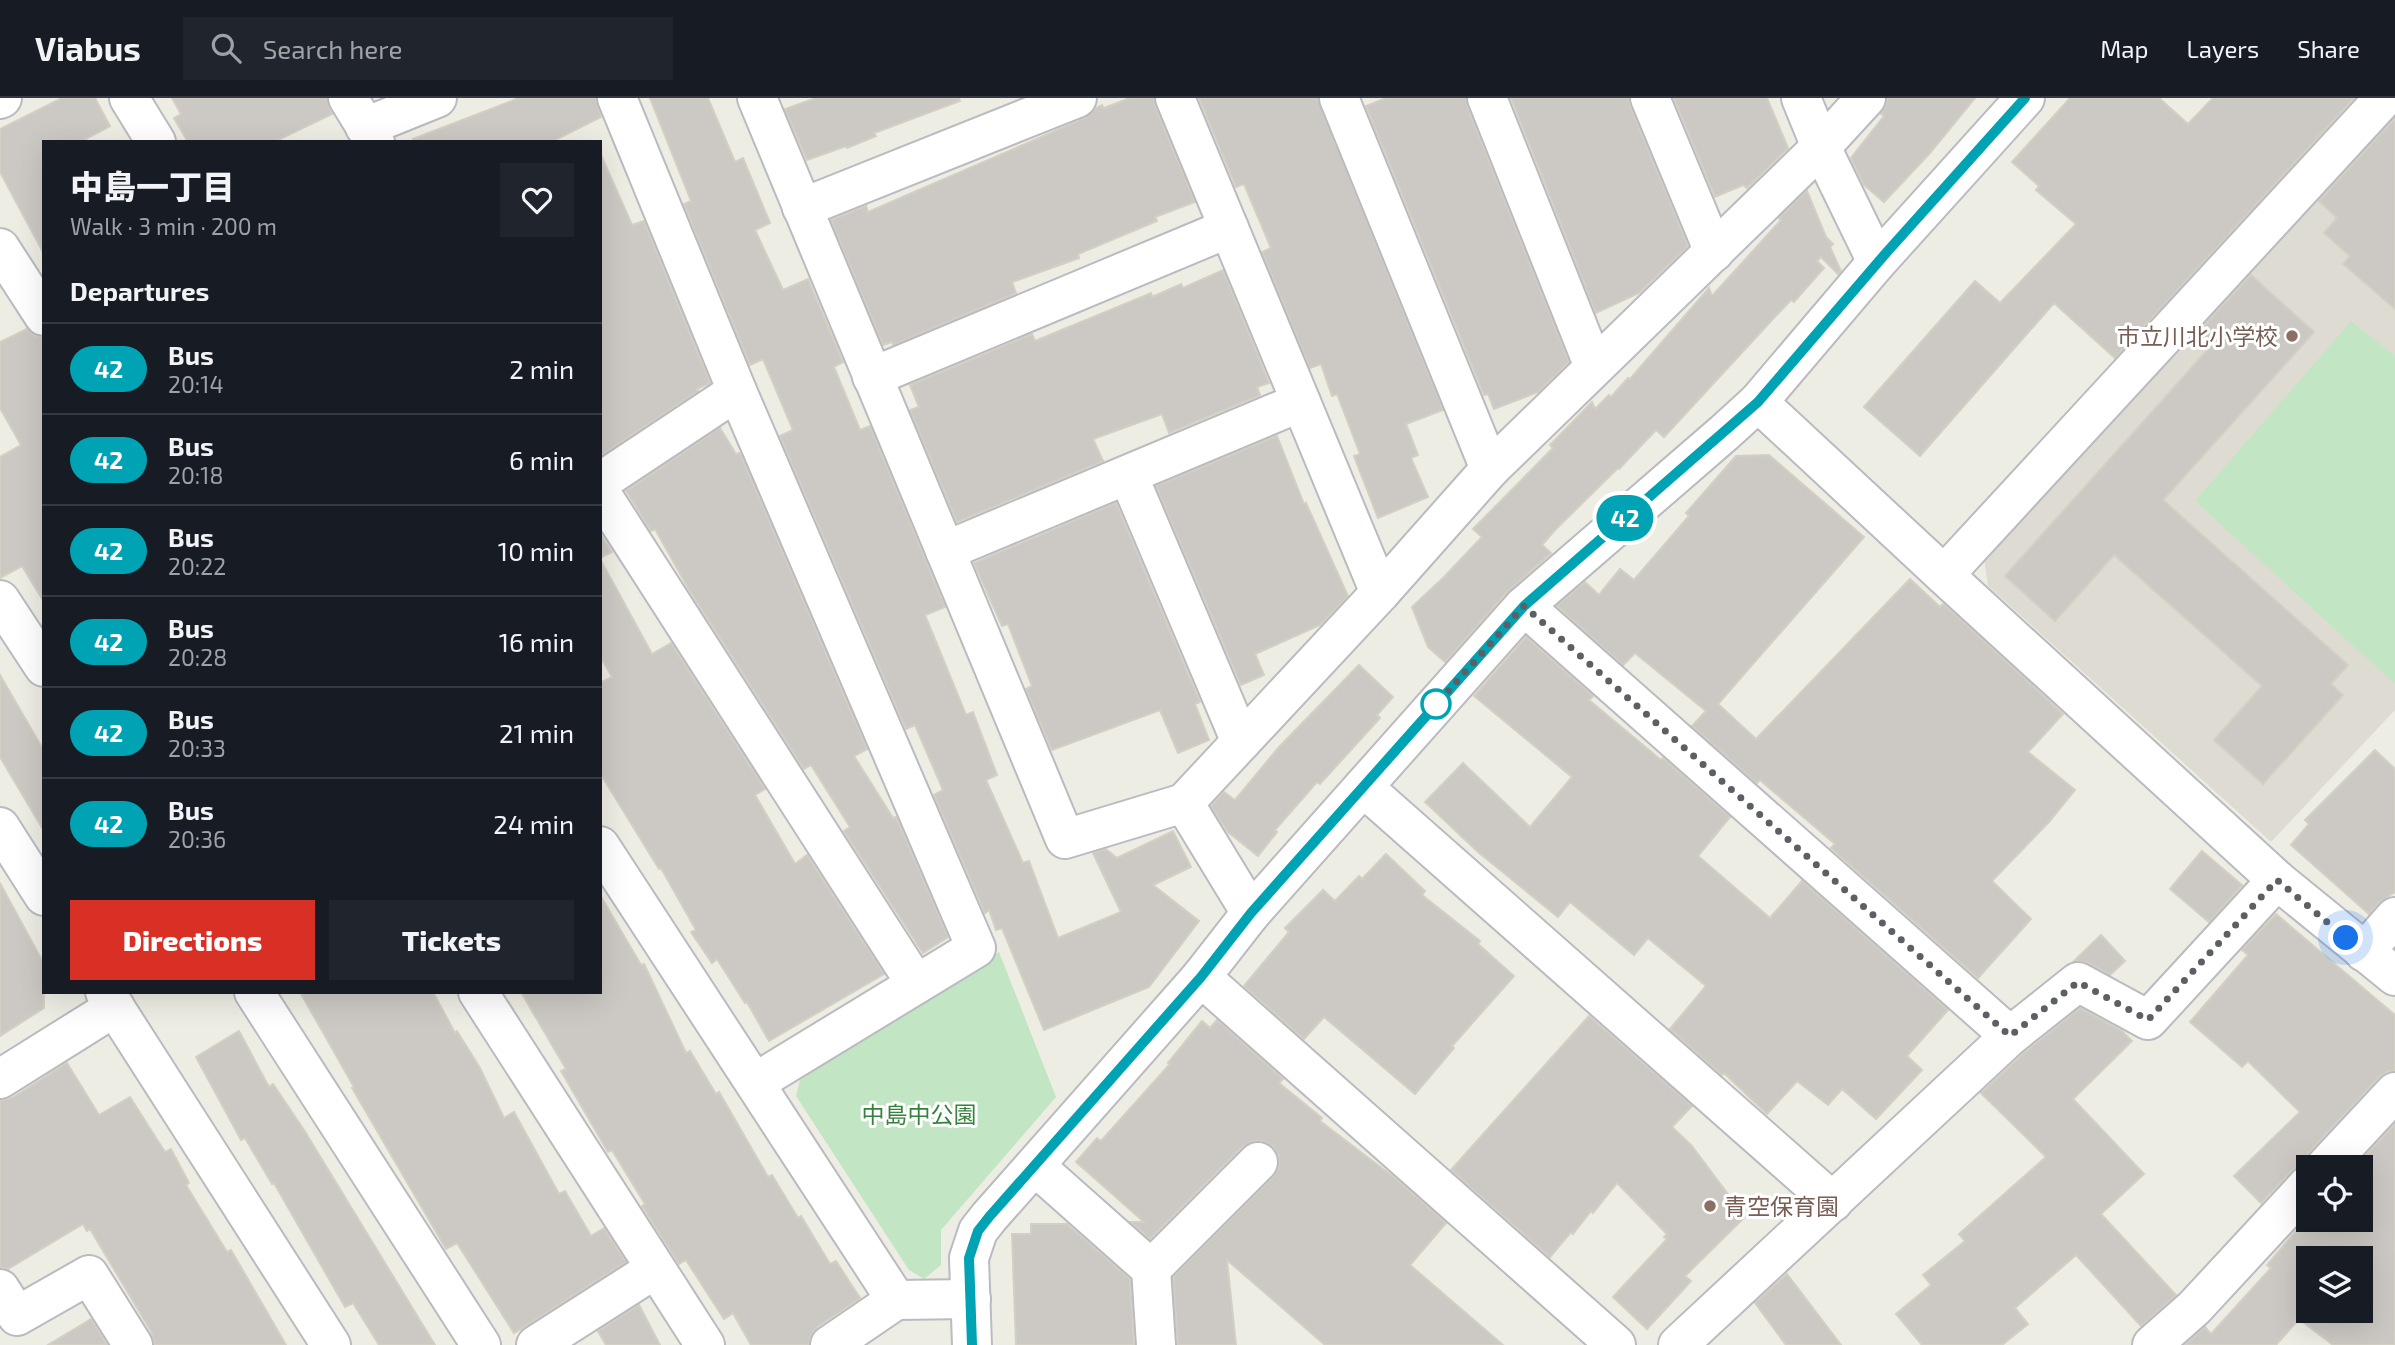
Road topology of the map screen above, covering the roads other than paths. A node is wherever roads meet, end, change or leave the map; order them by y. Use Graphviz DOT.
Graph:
graph roads {
  1 [pos="129,98"];
  2 [pos="437,98"];
  3 [pos="617,98"];
  4 [pos="757,98"];
  5 [pos="1077,98"];
  6 [pos="1175,98"];
  7 [pos="1339,98"];
  8 [pos="1487,98"];
  9 [pos="1650,98"];
  10 [pos="1801,98"];
  11 [pos="1866,98"];
  12 [pos="2025,98"];
  13 [pos="2384,98"];
  14 [pos="363,122"];
  15 [pos="155,140"];
  16 [pos="1821,147"];
  17 [pos="802,208"];
  18 [pos="1229,228"];
  19 [pos="0,248"];
  20 [pos="1713,252"];
  21 [pos="1877,262"];
  22 [pos="42,313"];
  23 [pos="1594,368"];
  24 [pos="872,377"];
  25 [pos="737,391"];
  26 [pos="1301,402"];
  27 [pos="1758,402"];
  28 [pos="1490,469"];
  29 [pos="1128,475"];
  30 [pos="602,481"];
  31 [pos="602,495"];
  32 [pos="945,551"];
  33 [pos="1944,576"];
  34 [pos="1380,593"];
  35 [pos="0,600"];
  36 [pos="1524,606"];
  37 [pos="42,664"];
  38 [pos="1241,742"];
  39 [pos="1363,787"];
  40 [pos="1184,803"];
  41 [pos="3,840"];
  42 [pos="602,849"];
  43 [pos="2277,880"];
  44 [pos="42,893"];
  45 [pos="1251,913"];
  46 [pos="2395,917"];
  47 [pos="2364,952"];
  48 [pos="2395,976"];
  49 [pos="1201,977"];
  50 [pos="916,984"];
  51 [pos="255,994"];
  52 [pos="479,994"];
  53 [pos="110,999"];
  54 [pos="2010,1036"];
  55 [pos="0,1079"];
  56 [pos="756,1082"];
  57 [pos="2395,1092"];
  58 [pos="2336,1155"];
  59 [pos="1258,1163"];
  60 [pos="1035,1166"];
  61 [pos="2296,1198"];
  62 [pos="1833,1202"];
  63 [pos="655,1269"];
  64 [pos="1151,1269"];
  65 [pos="0,1289"];
  66 [pos="971,1299"];
  67 [pos="896,1300"];
  68 [pos="133,1345"];
  69 [pos="331,1345"];
  70 [pos="481,1345"];
  71 [pos="536,1345"];
  72 [pos="705,1345"];
  73 [pos="830,1345"];
  74 [pos="972,1345"];
  75 [pos="1156,1345"];
  76 [pos="1616,1345"];
  77 [pos="1678,1345"];
  78 [pos="2152,1345"];
  1 -- 15 [label="street"];
  2 -- 14 [label="street"];
  3 -- 25 [label="street"];
  4 -- 17 [label="street"];
  5 -- 17 [label="street"];
  6 -- 18 [label="street"];
  7 -- 28 [label="street"];
  8 -- 23 [label="street"];
  9 -- 20 [label="street"];
  10 -- 16 [label="street"];
  11 -- 16 [label="street"];
  12 -- 21 [label="street"];
  13 -- 33 [label="street"];
  16 -- 20 [label="street"];
  16 -- 21 [label="street"];
  17 -- 24 [label="street"];
  18 -- 24 [label="street"];
  18 -- 26 [label="street"];
  19 -- 22 [label="street"];
  20 -- 23 [label="street"];
  21 -- 27 [label="street"];
  23 -- 28 [label="street"];
  24 -- 32 [label="street"];
  25 -- 30 [label="street"];
  25 -- 50 [label="street"];
  26 -- 29 [label="street"];
  26 -- 34 [label="street"];
  27 -- 33 [label="street"];
  27 -- 36 [label="street"];
  28 -- 34 [label="street"];
  29 -- 32 [label="street"];
  29 -- 38 [label="street"];
  31 -- 50 [label="street"];
  32 -- 40 [label="street"];
  33 -- 43 [label="street"];
  34 -- 38 [label="street"];
  35 -- 37 [label="street"];
  36 -- 39 [label="street"];
  36 -- 54 [label="street"];
  38 -- 40 [label="street"];
  39 -- 45 [label="street"];
  39 -- 62 [label="street"];
  40 -- 45 [label="street"];
  41 -- 44 [label="street"];
  42 -- 56 [label="street"];
  43 -- 47 [label="street"];
  43 -- 54 [label="street"];
  45 -- 49 [label="street"];
  46 -- 47 [label="street"];
  47 -- 48 [label="street"];
  49 -- 60 [label="street"];
  49 -- 76 [label="street"];
  50 -- 56 [label="street"];
  51 -- 70 [label="street"];
  52 -- 63 [label="street"];
  53 -- 55 [label="street"];
  53 -- 69 [label="street"];
  54 -- 62 [label="street"];
  56 -- 67 [label="street"];
  57 -- 58 [label="street"];
  59 -- 64 [label="street"];
  60 -- 64 [label="street"];
  60 -- 66 [label="street"];
  61 -- 78 [label="street"];
  62 -- 77 [label="street"];
  63 -- 71 [label="street"];
  63 -- 72 [label="street"];
  64 -- 75 [label="street"];
  65 -- 68 [label="street"];
  66 -- 67 [label="street"];
  66 -- 74 [label="street"];
  67 -- 73 [label="street"];
}
